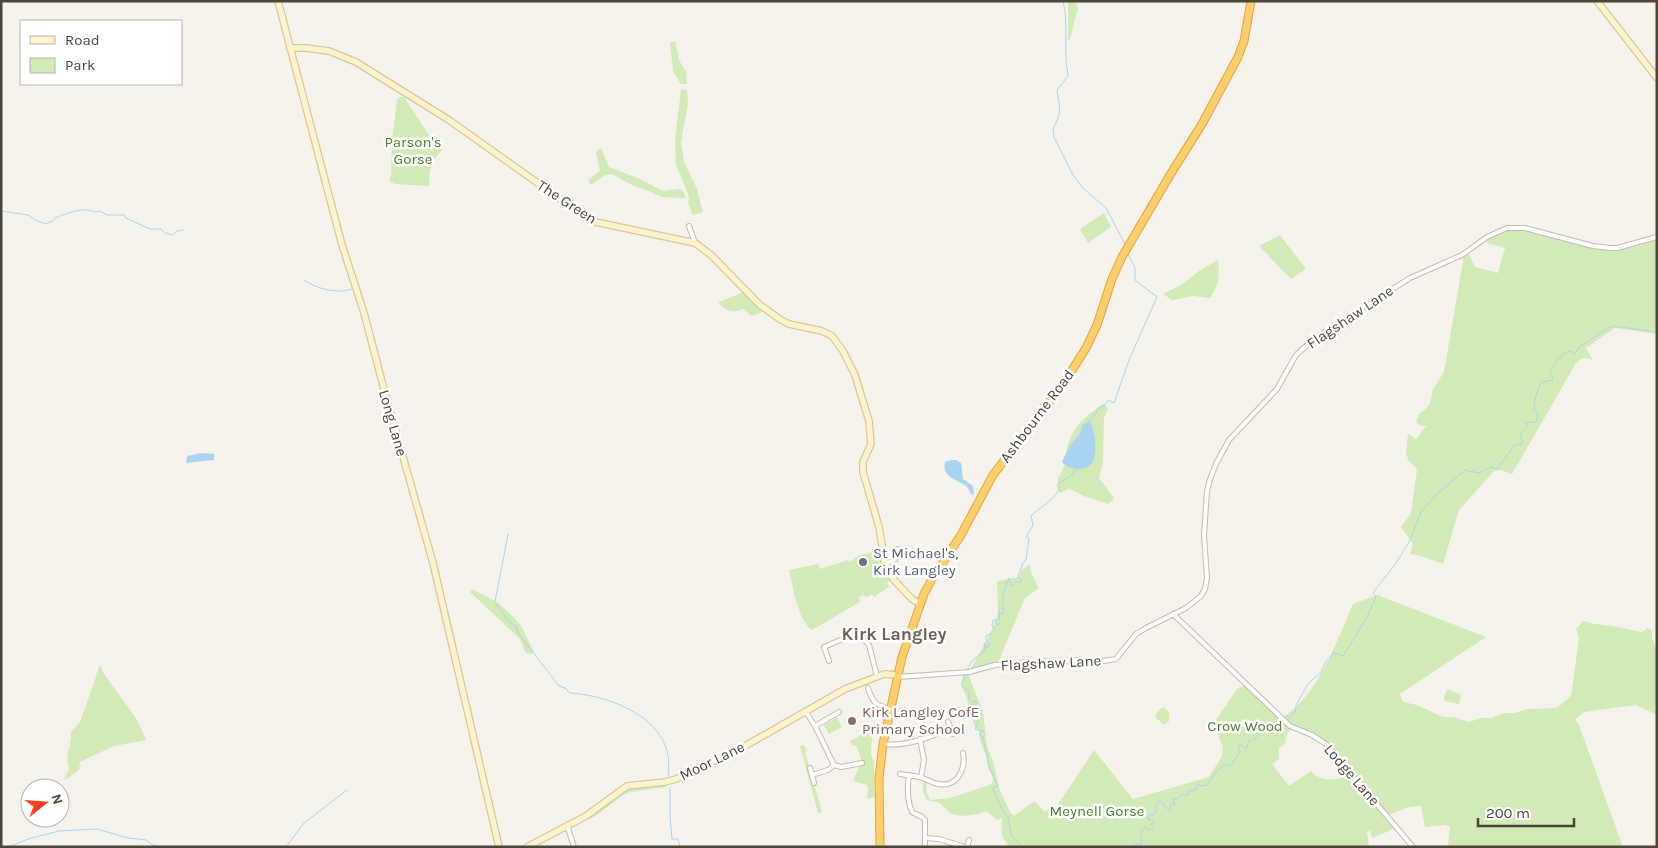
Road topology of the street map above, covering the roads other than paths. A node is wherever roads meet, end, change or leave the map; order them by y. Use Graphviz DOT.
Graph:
graph roads {
  1 [pos="278,1"];
  2 [pos="1251,1"];
  3 [pos="1597,1"];
  4 [pos="290,48"];
  5 [pos="1657,78"];
  6 [pos="689,226"];
  7 [pos="1657,237"];
  8 [pos="694,243"];
  9 [pos="896,549"];
  10 [pos="896,559"];
  11 [pos="901,560"];
  12 [pos="885,564"];
  13 [pos="920,604"];
  14 [pos="1173,614"];
  15 [pos="829,661"];
  16 [pos="877,676"];
  17 [pos="898,676"];
  18 [pos="868,688"];
  19 [pos="891,709"];
  20 [pos="806,712"];
  21 [pos="839,712"];
  22 [pos="948,722"];
  23 [pos="815,726"];
  24 [pos="951,728"];
  25 [pos="953,734"];
  26 [pos="920,739"];
  27 [pos="883,744"];
  28 [pos="963,753"];
  29 [pos="862,763"];
  30 [pos="834,765"];
  31 [pos="854,765"];
  32 [pos="810,768"];
  33 [pos="855,772"];
  34 [pos="900,774"];
  35 [pos="812,775"];
  36 [pos="909,776"];
  37 [pos="936,776"];
  38 [pos="921,778"];
  39 [pos="934,782"];
  40 [pos="814,783"];
  41 [pos="568,825"];
  42 [pos="925,838"];
  43 [pos="969,840"];
  44 [pos="499,847"];
  45 [pos="527,847"];
  46 [pos="574,847"];
  47 [pos="880,847"];
  48 [pos="925,847"];
  49 [pos="966,847"];
  50 [pos="1413,847"];
  1 -- 4 [label="street, Long Lane"];
  2 -- 13 [label="highway, Ashbourne Road"];
  3 -- 5 [label="street"];
  4 -- 8 [label="street, The Green"];
  4 -- 44 [label="street, Long Lane"];
  6 -- 8 [label="street"];
  7 -- 14 [label="street, Flagshaw Lane"];
  8 -- 12 [label="street, The Green"];
  9 -- 10 [label="street"];
  10 -- 11 [label="street"];
  10 -- 12 [label="street"];
  12 -- 13 [label="street"];
  13 -- 17 [label="highway, Ashbourne Road"];
  14 -- 17 [label="street, Flagshaw Lane"];
  14 -- 50 [label="street, Lodge Lane"];
  15 -- 16 [label="street"];
  16 -- 17 [label="street, Moor Lane"];
  16 -- 20 [label="street, Moor Lane"];
  17 -- 19 [label="highway, Ashbourne Road"];
  18 -- 19 [label="street"];
  19 -- 27 [label="highway, Ashbourne Road"];
  20 -- 23 [label="street"];
  20 -- 41 [label="street, Moor Lane"];
  21 -- 23 [label="street"];
  22 -- 24 [label="street"];
  23 -- 30 [label="street"];
  24 -- 25 [label="street"];
  24 -- 26 [label="street"];
  26 -- 27 [label="street"];
  26 -- 38 [label="street"];
  27 -- 47 [label="highway, Ashbourne Road"];
  28 -- 39 [label="street"];
  29 -- 31 [label="street"];
  30 -- 31 [label="street"];
  30 -- 35 [label="street"];
  31 -- 33 [label="street"];
  32 -- 35 [label="street"];
  34 -- 36 [label="street"];
  35 -- 40 [label="street"];
  36 -- 38 [label="street"];
  36 -- 42 [label="street"];
  37 -- 39 [label="street"];
  38 -- 39 [label="street"];
  41 -- 45 [label="street, Moor Lane"];
  41 -- 46 [label="street"];
  42 -- 48 [label="street"];
  42 -- 49 [label="street"];
  43 -- 49 [label="street"];
}
